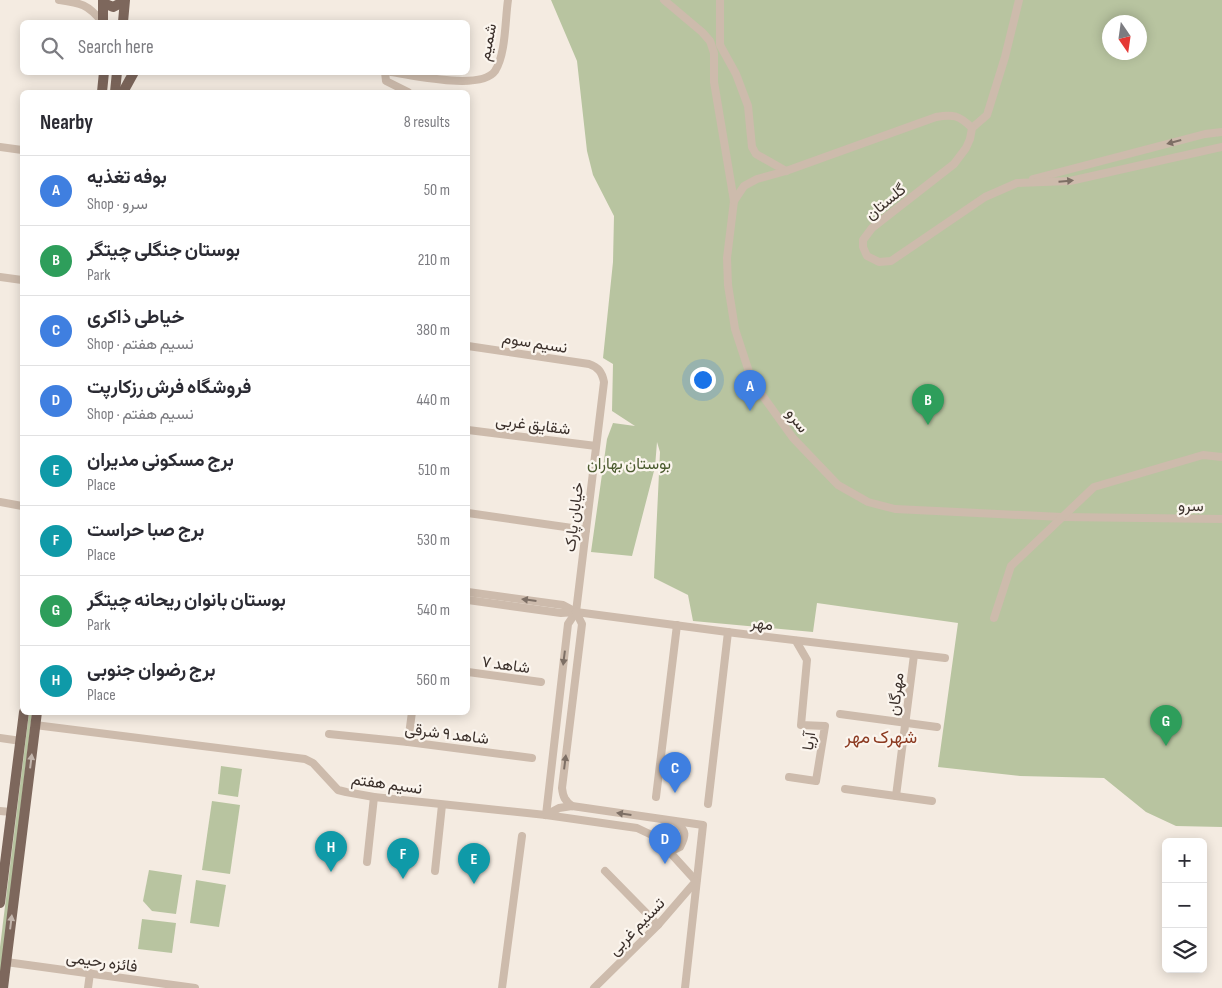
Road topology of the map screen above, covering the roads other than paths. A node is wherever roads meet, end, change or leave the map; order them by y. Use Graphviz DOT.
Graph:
graph roads {
  1 [pos="59,0"];
  2 [pos="103,0"];
  3 [pos="124,0"];
  4 [pos="508,0"];
  5 [pos="664,0"];
  6 [pos="720,0"];
  7 [pos="1019,0"];
  8 [pos="84,1"];
  9 [pos="100,20"];
  10 [pos="102,20"];
  11 [pos="123,20"];
  12 [pos="104,75"];
  13 [pos="117,75"];
  14 [pos="132,75"];
  15 [pos="386,75"];
  16 [pos="414,75"];
  17 [pos="102,90"];
  18 [pos="115,90"];
  19 [pos="124,90"];
  20 [pos="404,90"];
  21 [pos="972,128"];
  22 [pos="1222,132"];
  23 [pos="0,147"];
  24 [pos="1222,147"];
  25 [pos="20,150"];
  26 [pos="786,171"];
  27 [pos="1017,183"];
  28 [pos="734,201"];
  29 [pos="0,277"];
  30 [pos="20,280"];
  31 [pos="470,346"];
  32 [pos="597,368"];
  33 [pos="470,430"];
  34 [pos="596,446"];
  35 [pos="1222,457"];
  36 [pos="0,502"];
  37 [pos="20,506"];
  38 [pos="470,513"];
  39 [pos="1062,518"];
  40 [pos="1222,519"];
  41 [pos="586,530"];
  42 [pos="470,592"];
  43 [pos="470,600"];
  44 [pos="576,612"];
  45 [pos="994,618"];
  46 [pos="677,625"];
  47 [pos="728,632"];
  48 [pos="796,641"];
  49 [pos="914,655"];
  50 [pos="945,658"];
  51 [pos="470,672"];
  52 [pos="541,682"];
  53 [pos="840,714"];
  54 [pos="24,715"];
  55 [pos="37,715"];
  56 [pos="412,715"];
  57 [pos="906,723"];
  58 [pos="35,725"];
  59 [pos="937,727"];
  60 [pos="329,734"];
  61 [pos="0,738"];
  62 [pos="20,741"];
  63 [pos="408,742"];
  64 [pos="532,758"];
  65 [pos="789,777"];
  66 [pos="845,789"];
  67 [pos="896,796"];
  68 [pos="374,797"];
  69 [pos="656,797"];
  70 [pos="932,801"];
  71 [pos="708,804"];
  72 [pos="442,805"];
  73 [pos="572,806"];
  74 [pos="0,811"];
  75 [pos="11,812"];
  76 [pos="546,815"];
  77 [pos="676,822"];
  78 [pos="522,836"];
  79 [pos="670,852"];
  80 [pos="366,862"];
  81 [pos="435,871"];
  82 [pos="605,871"];
  83 [pos="2,879"];
  84 [pos="696,881"];
  85 [pos="0,903"];
  86 [pos="658,925"];
  87 [pos="6,962"];
  88 [pos="90,973"];
  89 [pos="151,985"];
  90 [pos="3,988"];
  91 [pos="88,988"];
  92 [pos="195,988"];
  93 [pos="502,988"];
  94 [pos="594,988"];
  95 [pos="685,988"];
  1 -- 8 [label="street"];
  2 -- 3 [label="main road"];
  2 -- 10 [label="main road"];
  3 -- 11 [label="main road"];
  4 -- 16 [label="street, شمیم"];
  5 -- 28 [label="street, سرو"];
  6 -- 26 [label="street"];
  7 -- 21 [label="street"];
  8 -- 9 [label="street"];
  12 -- 17 [label="main road"];
  13 -- 18 [label="main road"];
  14 -- 19 [label="main road"];
  15 -- 20 [label="street"];
  21 -- 26 [label="street"];
  21 -- 27 [label="street, گلستان"];
  22 -- 27 [label="street, one-way"];
  23 -- 25 [label="street"];
  27 -- 24 [label="street, گلستان, one-way"];
  26 -- 28 [label="street"];
  28 -- 39 [label="street, سرو"];
  29 -- 30 [label="street"];
  31 -- 32 [label="street, نسیم سوم"];
  32 -- 34 [label="street, خیابان پارک"];
  33 -- 34 [label="street, شقایق غربی"];
  34 -- 41 [label="street, خیابان پارک"];
  35 -- 39 [label="street"];
  36 -- 37 [label="street"];
  38 -- 41 [label="street"];
  39 -- 40 [label="street, سرو"];
  39 -- 45 [label="street"];
  41 -- 44 [label="street, خیابان پارک"];
  44 -- 42 [label="street, one-way"];
  43 -- 44 [label="street"];
  44 -- 46 [label="street, مهر"];
  73 -- 44 [label="street, خیابان پارک, one-way"];
  44 -- 76 [label="street, خیابان پارک, one-way"];
  46 -- 47 [label="street, مهر"];
  46 -- 69 [label="street"];
  47 -- 48 [label="street, مهر"];
  47 -- 71 [label="street"];
  48 -- 49 [label="street, مهر"];
  48 -- 65 [label="street, آریا"];
  49 -- 50 [label="street, مهر"];
  49 -- 57 [label="street, مهرگان"];
  51 -- 52 [label="street, شاهد ۷"];
  53 -- 57 [label="street"];
  54 -- 62 [label="main road"];
  55 -- 58 [label="main road"];
  56 -- 63 [label="street"];
  57 -- 59 [label="street"];
  57 -- 67 [label="street, مهرگان"];
  58 -- 68 [label="street, نسیم هفتم"];
  87 -- 58 [label="main road, one-way"];
  60 -- 63 [label="street, شاهد ۹ شرقی"];
  61 -- 62 [label="street"];
  62 -- 75 [label="main road"];
  63 -- 64 [label="street, شاهد ۹ شرقی"];
  66 -- 67 [label="street"];
  67 -- 70 [label="street"];
  68 -- 72 [label="street, نسیم هفتم"];
  68 -- 80 [label="street"];
  72 -- 76 [label="street, نسیم هفتم"];
  72 -- 81 [label="street"];
  73 -- 76 [label="street"];
  77 -- 73 [label="street, one-way"];
  74 -- 75 [label="street"];
  75 -- 83 [label="main road"];
  76 -- 79 [label="street, نسیم هفتم"];
  77 -- 79 [label="street"];
  77 -- 84 [label="street"];
  78 -- 93 [label="street"];
  79 -- 84 [label="street, نسیم هفتم"];
  82 -- 86 [label="street"];
  83 -- 85 [label="main road"];
  84 -- 86 [label="street, تسنیم غربی"];
  84 -- 95 [label="street"];
  86 -- 94 [label="street, تسنیم غربی"];
  87 -- 88 [label="street, فائزه رحیمی"];
  87 -- 90 [label="main road"];
  88 -- 89 [label="street, فائزه رحیمی"];
  88 -- 91 [label="street"];
  89 -- 92 [label="street, فائزه رحیمی"];
}
